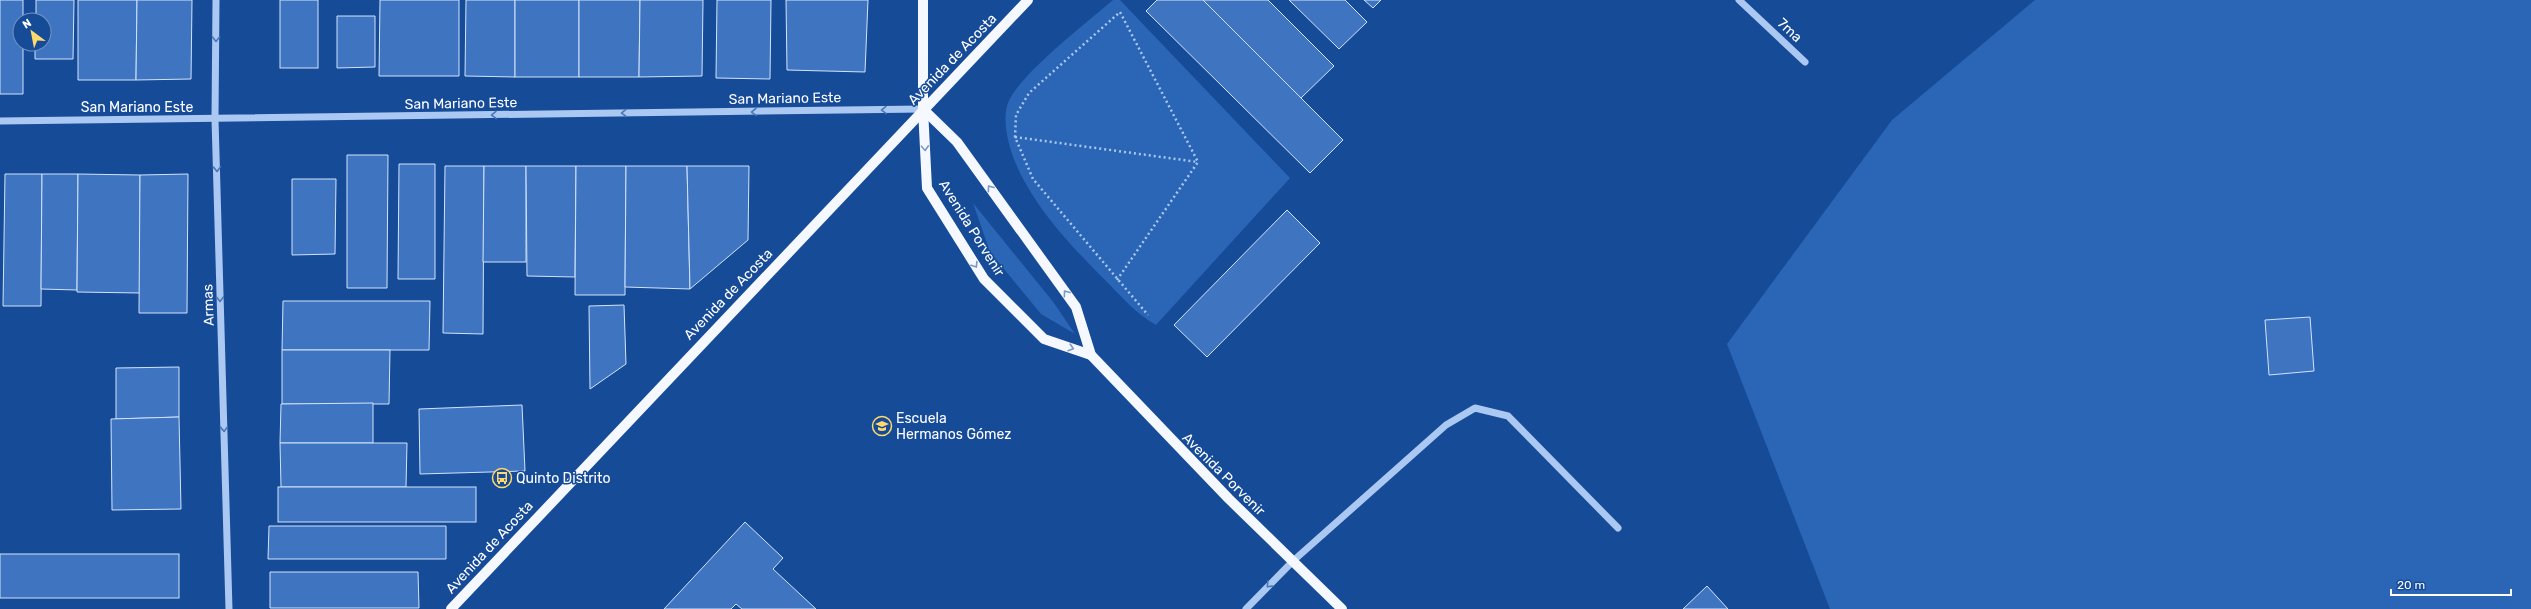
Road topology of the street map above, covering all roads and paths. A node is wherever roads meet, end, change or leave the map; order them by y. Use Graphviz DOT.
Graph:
graph roads {
  1 [pos="216,0"];
  2 [pos="923,0"];
  3 [pos="1028,0"];
  4 [pos="1739,0"];
  5 [pos="1805,62"];
  6 [pos="923,109"];
  7 [pos="215,119"];
  8 [pos="0,120"];
  9 [pos="1015,137"];
  10 [pos="1198,162"];
  11 [pos="1117,280"];
  12 [pos="1148,315"];
  13 [pos="1091,355"];
  14 [pos="1618,528"];
  15 [pos="1293,561"];
  16 [pos="229,609"];
  17 [pos="451,609"];
  18 [pos="1246,609"];
  19 [pos="1342,609"];
  1 -- 7 [label="street, Armas, one-way"];
  2 -- 6 [label="main road, Avenida Porvenir"];
  3 -- 6 [label="main road, Avenida de Acosta"];
  4 -- 5 [label="street, 7ma"];
  6 -- 7 [label="street, San Mariano Este, one-way"];
  13 -- 6 [label="main road, Avenida Porvenir, one-way"];
  6 -- 13 [label="main road, Avenida Porvenir, one-way"];
  6 -- 17 [label="main road, Avenida de Acosta"];
  7 -- 8 [label="street, San Mariano Este"];
  7 -- 16 [label="street, Armas, one-way"];
  9 -- 10 [label="path"];
  9 -- 10 [label="path"];
  9 -- 11 [label="path"];
  10 -- 11 [label="path"];
  11 -- 12 [label="path"];
  13 -- 15 [label="main road, Avenida Porvenir"];
  14 -- 15 [label="street"];
  15 -- 18 [label="street, one-way"];
  15 -- 19 [label="main road, Avenida Porvenir"];
}
